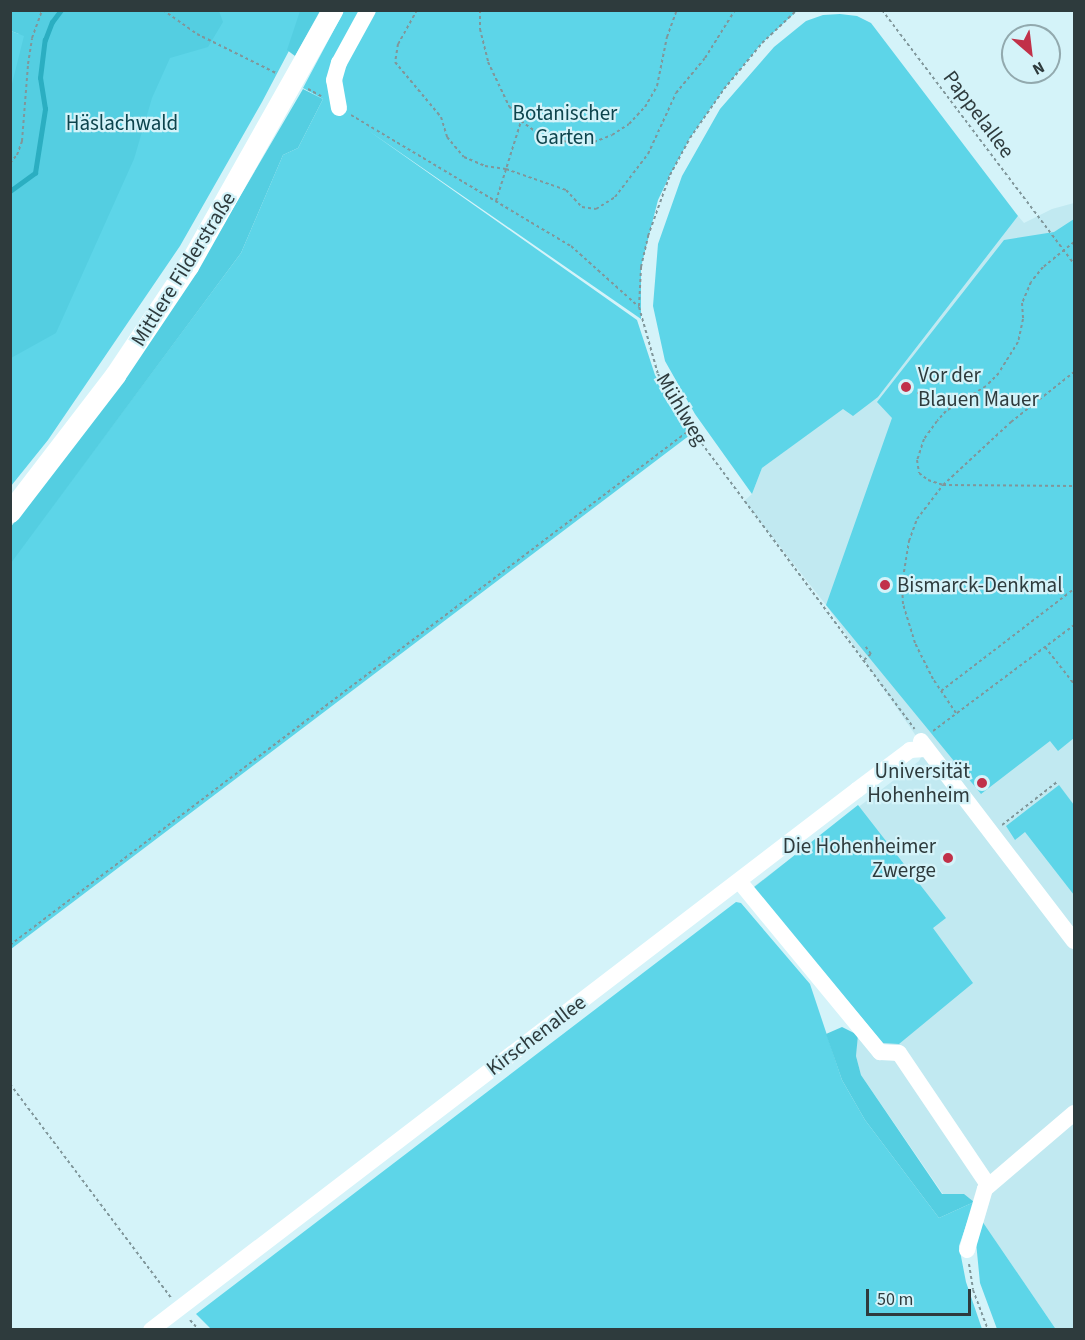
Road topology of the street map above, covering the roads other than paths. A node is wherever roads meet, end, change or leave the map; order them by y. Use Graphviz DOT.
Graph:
graph roads {
  1 [pos="332,10"];
  2 [pos="368,10"];
  3 [pos="339,108"];
  4 [pos="10,513"];
  5 [pos="739,881"];
  6 [pos="1074,940"];
  7 [pos="1074,1113"];
  8 [pos="988,1185"];
  9 [pos="967,1250"];
  10 [pos="151,1329"];
  1 -- 4 [label="main road, Mittlere Filderstraße"];
  2 -- 3 [label="street"];
  5 -- 6 [label="street, Kirschenallee"];
  5 -- 8 [label="street"];
  5 -- 10 [label="street, Kirschenallee"];
  7 -- 8 [label="street"];
  8 -- 9 [label="street"];
}
